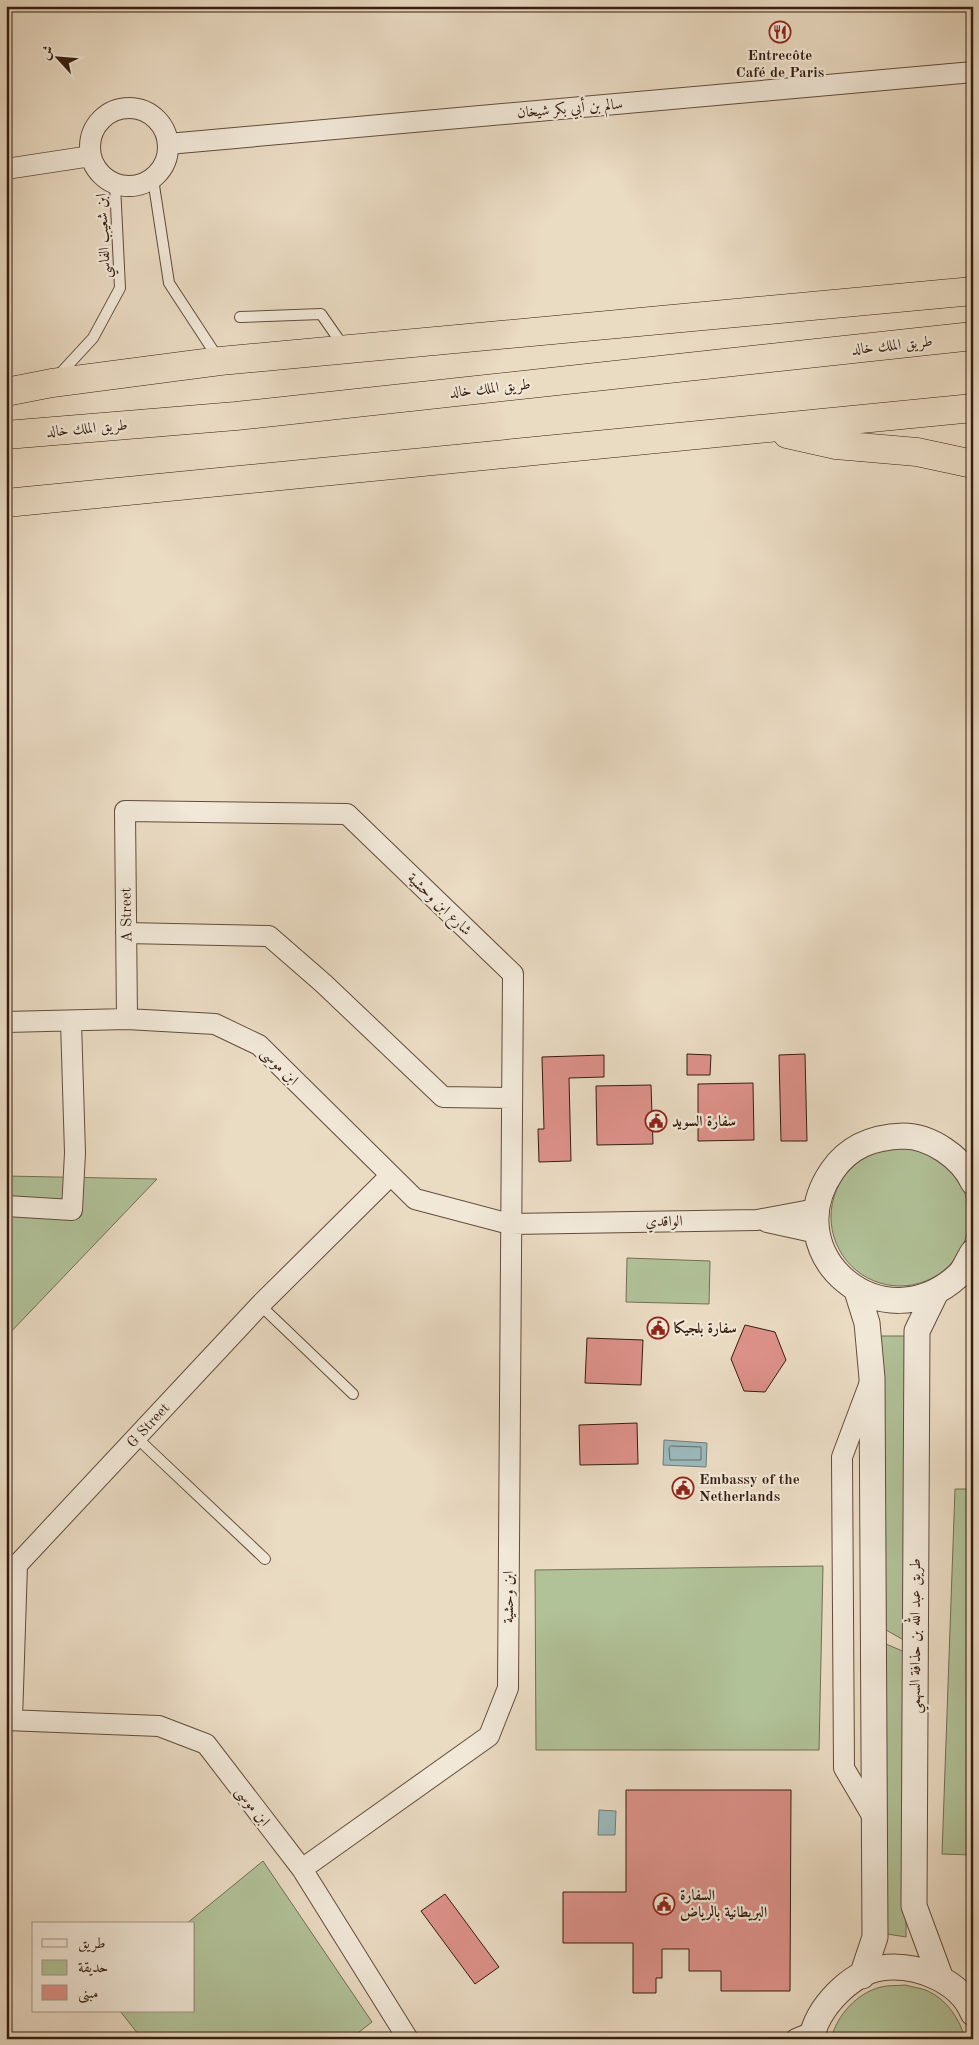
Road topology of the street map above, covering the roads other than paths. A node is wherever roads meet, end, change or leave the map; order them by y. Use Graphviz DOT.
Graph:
graph roads {
  1 [pos="973,72"];
  2 [pos="168,144"];
  3 [pos="91,156"];
  4 [pos="6,169"];
  5 [pos="153,178"];
  6 [pos="116,185"];
  7 [pos="973,291"];
  8 [pos="240,317"];
  9 [pos="973,336"];
  10 [pos="346,350"];
  11 [pos="220,361"];
  12 [pos="6,380"];
  13 [pos="52,383"];
  14 [pos="6,392"];
  15 [pos="973,408"];
  16 [pos="761,429"];
  17 [pos="6,435"];
  18 [pos="973,464"];
  19 [pos="6,503"];
  20 [pos="124,812"];
  21 [pos="126,933"];
  22 [pos="126,1019"];
  23 [pos="6,1022"];
  24 [pos="71,1022"];
  25 [pos="512,1098"];
  26 [pos="390,1176"];
  27 [pos="972,1181"];
  28 [pos="6,1206"];
  29 [pos="817,1221"];
  30 [pos="510,1224"];
  31 [pos="973,1252"];
  32 [pos="857,1291"];
  33 [pos="936,1292"];
  34 [pos="260,1305"];
  35 [pos="353,1394"];
  36 [pos="136,1438"];
  37 [pos="265,1558"];
  38 [pos="9,1720"];
  39 [pos="302,1869"];
  40 [pos="862,1976"];
  41 [pos="941,1979"];
  42 [pos="972,2011"];
  43 [pos="807,2037"];
  44 [pos="408,2039"];
  1 -- 2 [label="street, سالم بن أبي بكر شيخان"];
  2 -- 3 [label="street"];
  2 -- 5 [label="street"];
  3 -- 4 [label="street"];
  3 -- 6 [label="street"];
  5 -- 6 [label="street"];
  5 -- 11 [label="lane"];
  6 -- 13 [label="lane, ابن شعيب الفاسي"];
  7 -- 10 [label="highway"];
  8 -- 10 [label="lane"];
  9 -- 17 [label="highway, طريق الملك خالد"];
  10 -- 11 [label="highway"];
  11 -- 13 [label="highway"];
  12 -- 13 [label="highway"];
  13 -- 14 [label="highway"];
  15 -- 16 [label="highway"];
  16 -- 18 [label="highway"];
  16 -- 19 [label="highway"];
  20 -- 21 [label="street, A Street"];
  20 -- 25 [label="street, شارع ابن وحشية"];
  21 -- 22 [label="street, A Street"];
  21 -- 25 [label="street"];
  22 -- 24 [label="street, ابن موسى"];
  22 -- 26 [label="street, ابن موسى"];
  23 -- 24 [label="street, ابن موسى"];
  24 -- 28 [label="street"];
  25 -- 30 [label="street, شارع ابن وحشية"];
  26 -- 30 [label="street, ابن موسى"];
  26 -- 34 [label="street, G Street"];
  27 -- 29 [label="street"];
  29 -- 30 [label="street, الواقدي"];
  29 -- 32 [label="street"];
  30 -- 39 [label="street, ابن وحشية"];
  31 -- 33 [label="street"];
  32 -- 33 [label="street"];
  32 -- 40 [label="street"];
  33 -- 41 [label="street, طريق عبد الله بن حذافة السهمي"];
  34 -- 35 [label="lane"];
  34 -- 36 [label="street, G Street"];
  36 -- 37 [label="lane"];
  36 -- 38 [label="street, G Street"];
  38 -- 39 [label="street, ابن موسى"];
  39 -- 44 [label="street, ابن موسى"];
  40 -- 41 [label="street"];
  40 -- 43 [label="street"];
  41 -- 42 [label="street"];
}
